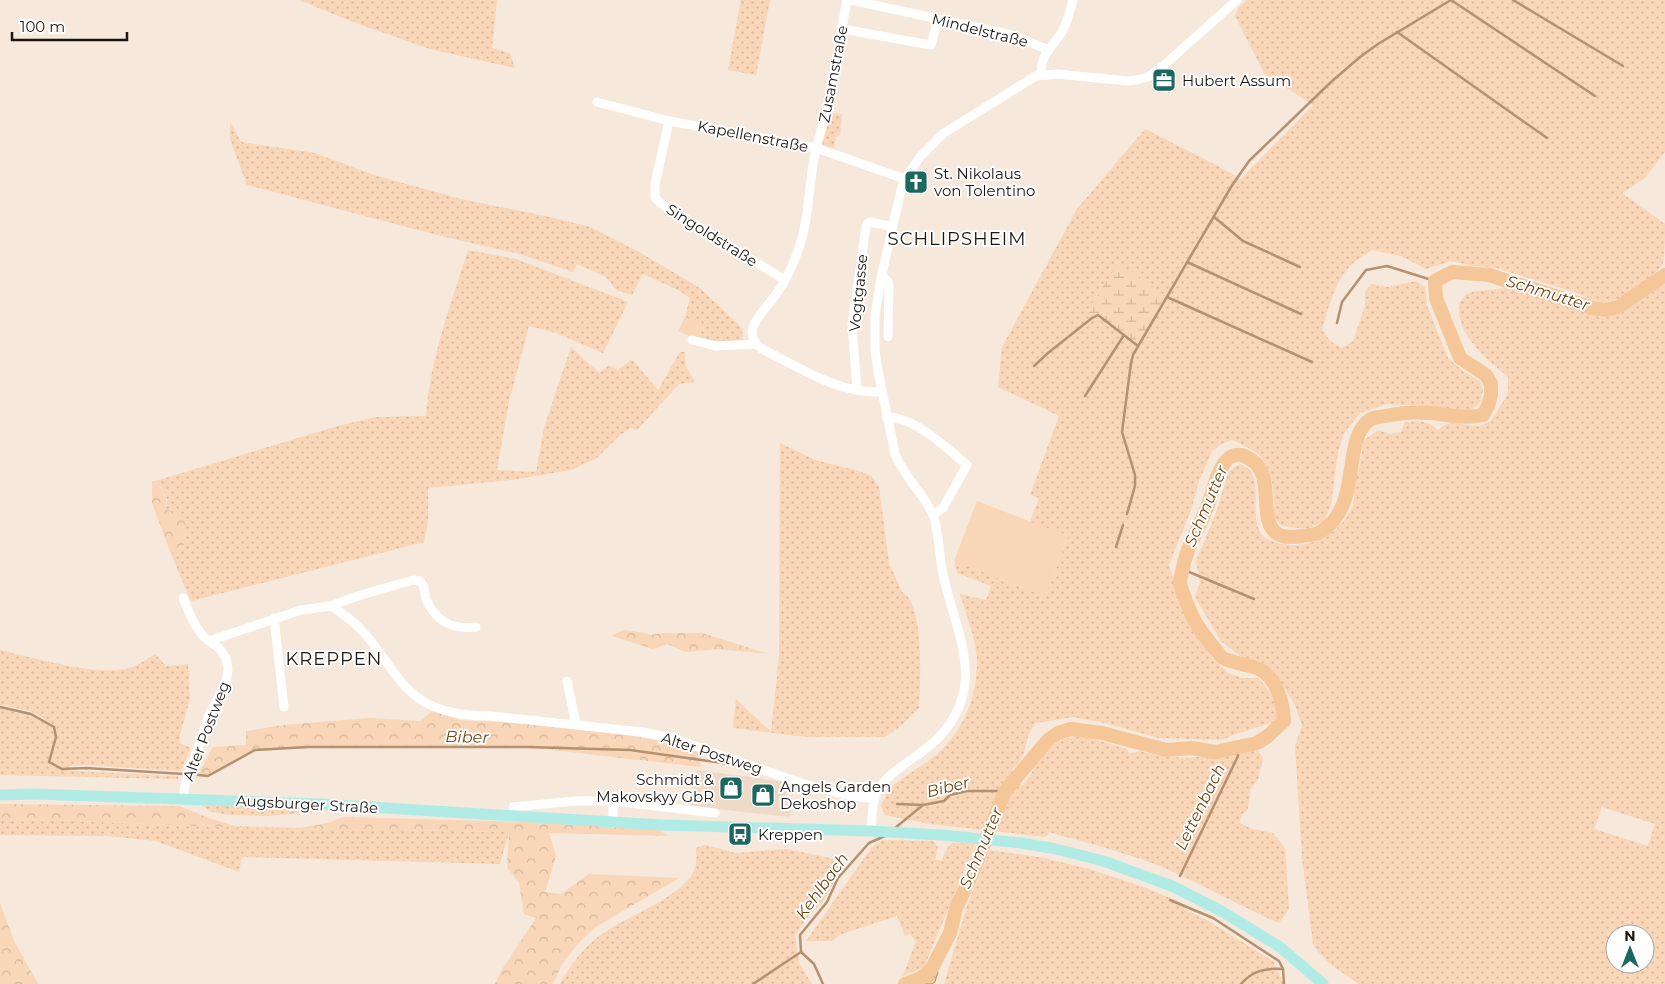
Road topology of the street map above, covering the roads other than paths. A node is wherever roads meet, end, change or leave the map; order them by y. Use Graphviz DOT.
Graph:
graph roads {
  1 [pos="847,0"];
  2 [pos="851,0"];
  3 [pos="1073,0"];
  4 [pos="1237,0"];
  5 [pos="938,18"];
  6 [pos="842,29"];
  7 [pos="1049,50"];
  8 [pos="1042,74"];
  9 [pos="597,102"];
  10 [pos="669,121"];
  11 [pos="816,148"];
  12 [pos="906,180"];
  13 [pos="894,228"];
  14 [pos="882,275"];
  15 [pos="785,280"];
  16 [pos="888,337"];
  17 [pos="692,340"];
  18 [pos="755,344"];
  19 [pos="857,390"];
  20 [pos="881,392"];
  21 [pos="886,417"];
  22 [pos="933,515"];
  23 [pos="183,598"];
  24 [pos="331,606"];
  25 [pos="274,618"];
  26 [pos="476,627"];
  27 [pos="209,641"];
  28 [pos="567,681"];
  29 [pos="284,707"];
  30 [pos="576,724"];
  31 [pos="0,794"];
  32 [pos="183,798"];
  33 [pos="875,798"];
  34 [pos="613,800"];
  35 [pos="513,807"];
  36 [pos="715,813"];
  37 [pos="613,823"];
  38 [pos="874,831"];
  39 [pos="1323,984"];
  1 -- 6 [label="street, Zusamstraße"];
  2 -- 5 [label="street, Mindelstraße"];
  3 -- 7 [label="street"];
  4 -- 8 [label="street"];
  5 -- 6 [label="street"];
  5 -- 7 [label="street, Mindelstraße"];
  6 -- 11 [label="street, Zusamstraße"];
  7 -- 8 [label="street"];
  8 -- 12 [label="street"];
  9 -- 10 [label="street, Kapellenstraße"];
  10 -- 11 [label="street, Kapellenstraße"];
  10 -- 15 [label="street, Singoldstraße"];
  11 -- 12 [label="street, Kapellenstraße"];
  11 -- 15 [label="street, Zusamstraße"];
  12 -- 13 [label="street"];
  13 -- 14 [label="street"];
  13 -- 19 [label="street, Vogtgasse"];
  14 -- 16 [label="street"];
  14 -- 20 [label="street"];
  15 -- 18 [label="street, Zusamstraße"];
  17 -- 18 [label="street"];
  18 -- 19 [label="street"];
  19 -- 20 [label="street"];
  20 -- 21 [label="street"];
  21 -- 22 [label="street"];
  21 -- 22 [label="street"];
  22 -- 33 [label="street"];
  23 -- 27 [label="street, Alter Postweg"];
  24 -- 25 [label="street"];
  24 -- 26 [label="street"];
  24 -- 30 [label="street, Alter Postweg"];
  25 -- 27 [label="street"];
  25 -- 29 [label="street"];
  27 -- 32 [label="street, Alter Postweg"];
  28 -- 30 [label="street"];
  30 -- 33 [label="street, Alter Postweg"];
  31 -- 32 [label="main road, Augsburger Straße"];
  32 -- 37 [label="main road, Augsburger Straße"];
  33 -- 38 [label="street"];
  34 -- 35 [label="street"];
  34 -- 36 [label="street"];
  34 -- 37 [label="street"];
  37 -- 38 [label="main road, Augsburger Straße"];
  38 -- 39 [label="main road, Augsburger Straße"];
}
